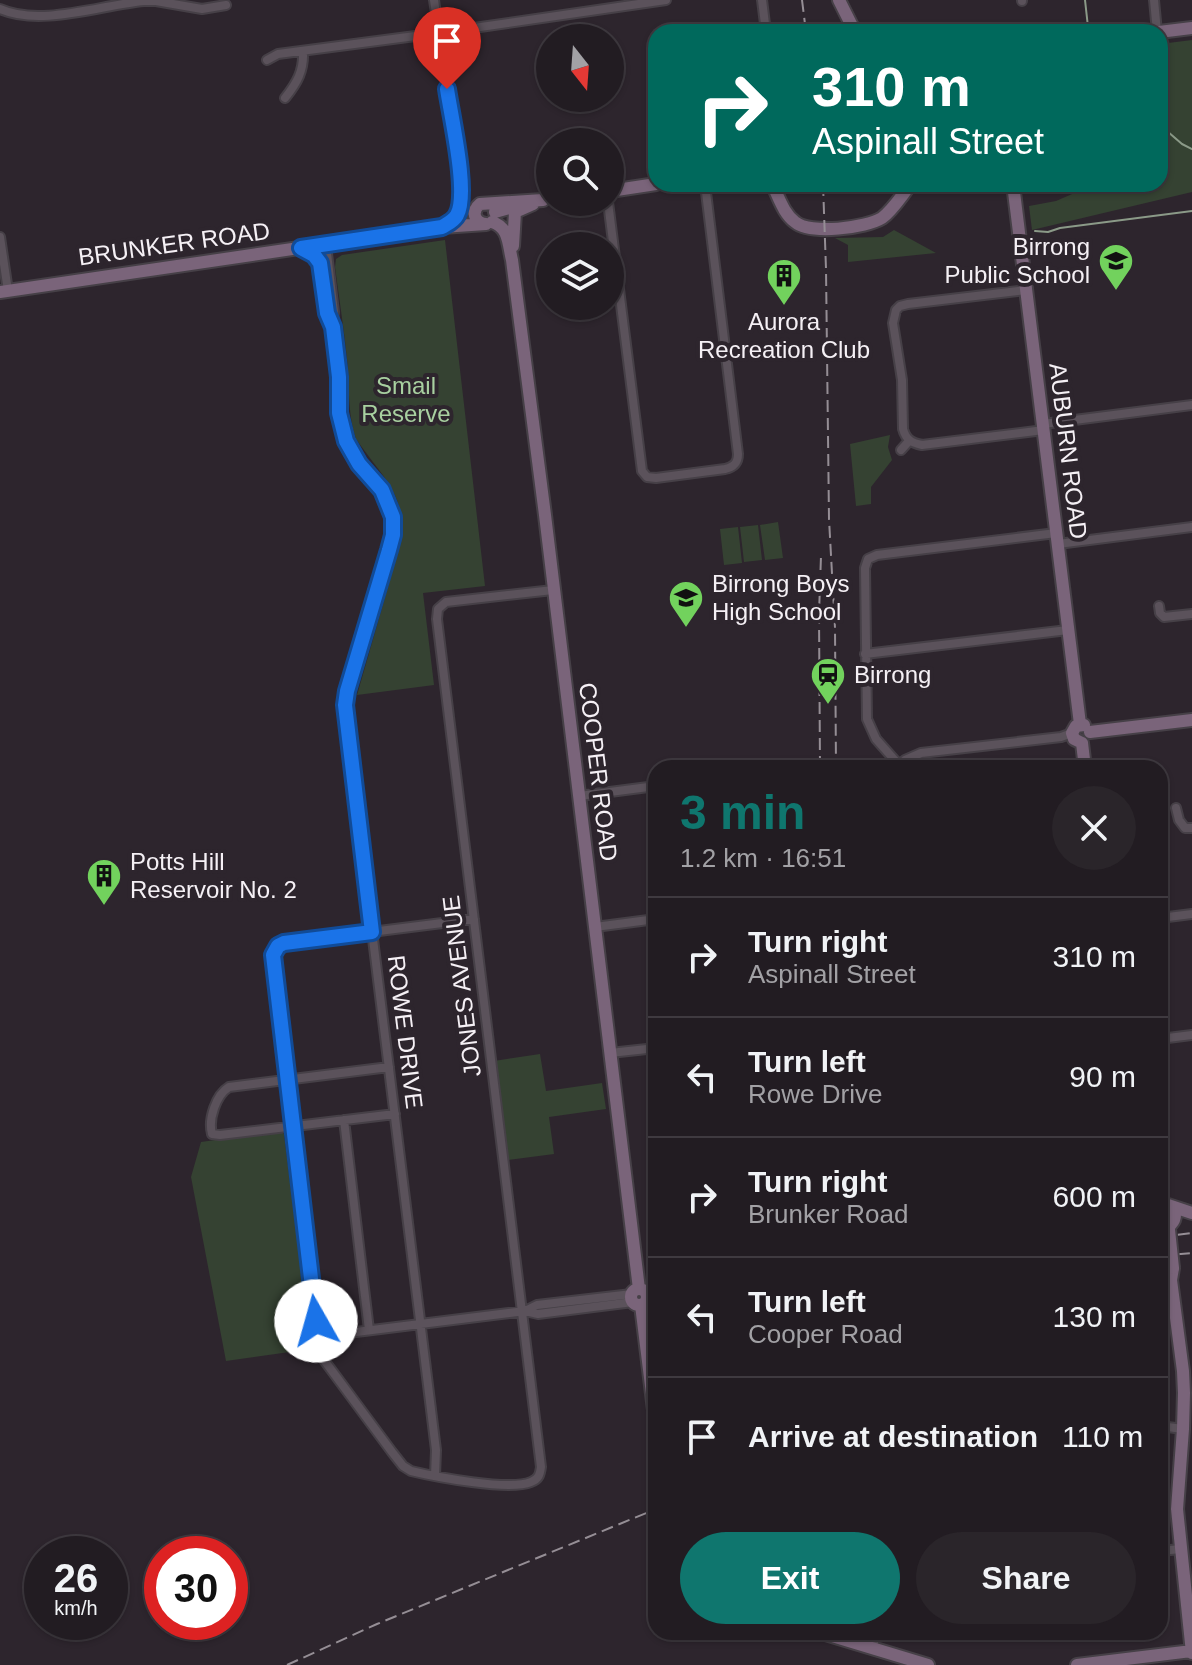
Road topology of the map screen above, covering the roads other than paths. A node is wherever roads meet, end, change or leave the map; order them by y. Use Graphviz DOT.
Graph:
graph roads {
  1 [pos="434,0"];
  2 [pos="666,0"];
  3 [pos="762,0"];
  4 [pos="839,0"];
  5 [pos="1154,0"];
  6 [pos="226,5"];
  7 [pos="0,9"];
  8 [pos="765,24"];
  9 [pos="851,24"];
  10 [pos="1157,24"];
  11 [pos="1192,28"];
  12 [pos="1168,31"];
  13 [pos="439,33"];
  14 [pos="303,51"];
  15 [pos="267,60"];
  16 [pos="285,98"];
  17 [pos="648,185"];
  18 [pos="624,189"];
  19 [pos="706,192"];
  20 [pos="776,192"];
  21 [pos="904,192"];
  22 [pos="1014,192"];
  23 [pos="462,194"];
  24 [pos="536,202"];
  25 [pos="536,204"];
  26 [pos="485,213"];
  27 [pos="610,216"];
  28 [pos="446,226"];
  29 [pos="0,237"];
  30 [pos="326,245"];
  31 [pos="301,248"];
  32 [pos="512,260"];
  33 [pos="1026,290"];
  34 [pos="4,292"];
  35 [pos="333,327"];
  36 [pos="1192,405"];
  37 [pos="1043,427"];
  38 [pos="909,441"];
  39 [pos="901,450"];
  40 [pos="1192,527"];
  41 [pos="1057,538"];
  42 [pos="553,590"];
  43 [pos="1159,606"];
  44 [pos="1192,614"];
  45 [pos="1068,630"];
  46 [pos="865,654"];
  47 [pos="1192,720"];
  48 [pos="1081,733"];
  49 [pos="892,760"];
  50 [pos="905,760"];
  51 [pos="1084,760"];
  52 [pos="648,787"];
  53 [pos="579,796"];
  54 [pos="1176,808"];
  55 [pos="1192,828"];
  56 [pos="1192,914"];
  57 [pos="1168,917"];
  58 [pos="474,919"];
  59 [pos="648,920"];
  60 [pos="595,927"];
  61 [pos="372,932"];
  62 [pos="1192,1035"];
  63 [pos="1168,1038"];
  64 [pos="648,1049"];
  65 [pos="610,1053"];
  66 [pos="389,1067"];
  67 [pos="287,1079"];
  68 [pos="395,1114"];
  69 [pos="344,1120"];
  70 [pos="293,1127"];
  71 [pos="1168,1205"];
  72 [pos="1168,1206"];
  73 [pos="1192,1214"];
  74 [pos="1168,1224"];
  75 [pos="1168,1226"];
  76 [pos="1168,1250"];
  77 [pos="636,1298"];
  78 [pos="523,1311"];
  79 [pos="420,1323"];
  80 [pos="369,1330"];
  81 [pos="323,1333"];
  82 [pos="648,1375"];
  83 [pos="1168,1427"];
  84 [pos="1183,1429"];
  85 [pos="435,1476"];
  86 [pos="1181,1549"];
  87 [pos="1168,1550"];
  88 [pos="1189,1576"];
  89 [pos="846,1640"];
  90 [pos="874,1640"];
  91 [pos="873,1648"];
  92 [pos="1192,1652"];
  93 [pos="928,1665"];
  94 [pos="1077,1665"];
  1 -- 13 [label="street"];
  2 -- 13 [label="street"];
  3 -- 8 [label="street"];
  4 -- 9 [label="main road"];
  5 -- 10 [label="street"];
  6 -- 7 [label="street"];
  11 -- 12 [label="main road"];
  13 -- 14 [label="street"];
  13 -- 23 [label="street"];
  14 -- 15 [label="street"];
  14 -- 16 [label="street"];
  17 -- 18 [label="main road"];
  19 -- 27 [label="street"];
  20 -- 21 [label="main road"];
  22 -- 33 [label="main road, AUBURN ROAD"];
  23 -- 26 [label="street"];
  23 -- 28 [label="street"];
  24 -- 26 [label="main road, BRUNKER ROAD"];
  25 -- 32 [label="main road"];
  26 -- 28 [label="main road, BRUNKER ROAD"];
  26 -- 32 [label="main road"];
  28 -- 30 [label="main road, BRUNKER ROAD"];
  29 -- 34 [label="street"];
  30 -- 31 [label="main road, BRUNKER ROAD"];
  30 -- 35 [label="street, ROWE DRIVE"];
  31 -- 34 [label="main road, BRUNKER ROAD"];
  31 -- 35 [label="street, ROWE DRIVE"];
  32 -- 42 [label="main road, COOPER ROAD"];
  33 -- 37 [label="main road, AUBURN ROAD"];
  33 -- 38 [label="street"];
  35 -- 61 [label="street, ROWE DRIVE"];
  36 -- 37 [label="street"];
  37 -- 38 [label="street"];
  37 -- 41 [label="main road, AUBURN ROAD"];
  38 -- 39 [label="street"];
  40 -- 41 [label="street"];
  41 -- 45 [label="main road, AUBURN ROAD"];
  41 -- 46 [label="street"];
  42 -- 53 [label="main road, COOPER ROAD"];
  42 -- 58 [label="street, JONES AVENUE"];
  43 -- 44 [label="street"];
  45 -- 46 [label="street"];
  45 -- 48 [label="main road, AUBURN ROAD"];
  46 -- 49 [label="street"];
  47 -- 48 [label="main road"];
  48 -- 50 [label="street"];
  48 -- 51 [label="main road, AUBURN ROAD"];
  52 -- 53 [label="street"];
  53 -- 60 [label="main road, COOPER ROAD"];
  54 -- 55 [label="street"];
  56 -- 57 [label="street"];
  58 -- 61 [label="street"];
  58 -- 78 [label="street, JONES AVENUE"];
  59 -- 60 [label="street"];
  60 -- 65 [label="main road, COOPER ROAD"];
  61 -- 66 [label="street, ROWE DRIVE"];
  61 -- 67 [label="street"];
  62 -- 63 [label="street"];
  64 -- 65 [label="street"];
  65 -- 77 [label="main road, COOPER ROAD"];
  66 -- 67 [label="street"];
  66 -- 68 [label="street, ROWE DRIVE"];
  67 -- 70 [label="street"];
  67 -- 70 [label="street"];
  68 -- 69 [label="street"];
  68 -- 79 [label="street, ROWE DRIVE"];
  69 -- 70 [label="street"];
  69 -- 80 [label="street"];
  70 -- 81 [label="street"];
  71 -- 73 [label="main road"];
  72 -- 74 [label="main road"];
  73 -- 75 [label="main road"];
  76 -- 84 [label="main road, bridge"];
  77 -- 78 [label="street"];
  77 -- 82 [label="main road, COOPER ROAD"];
  78 -- 79 [label="street"];
  78 -- 85 [label="street, JONES AVENUE"];
  79 -- 80 [label="street"];
  79 -- 85 [label="street, ROWE DRIVE"];
  80 -- 81 [label="street"];
  81 -- 85 [label="street"];
  83 -- 84 [label="street"];
  84 -- 86 [label="main road"];
  86 -- 87 [label="street"];
  86 -- 88 [label="main road"];
  88 -- 92 [label="main road"];
  89 -- 91 [label="main road"];
  90 -- 91 [label="street"];
  91 -- 93 [label="main road"];
  92 -- 94 [label="main road"];
}
